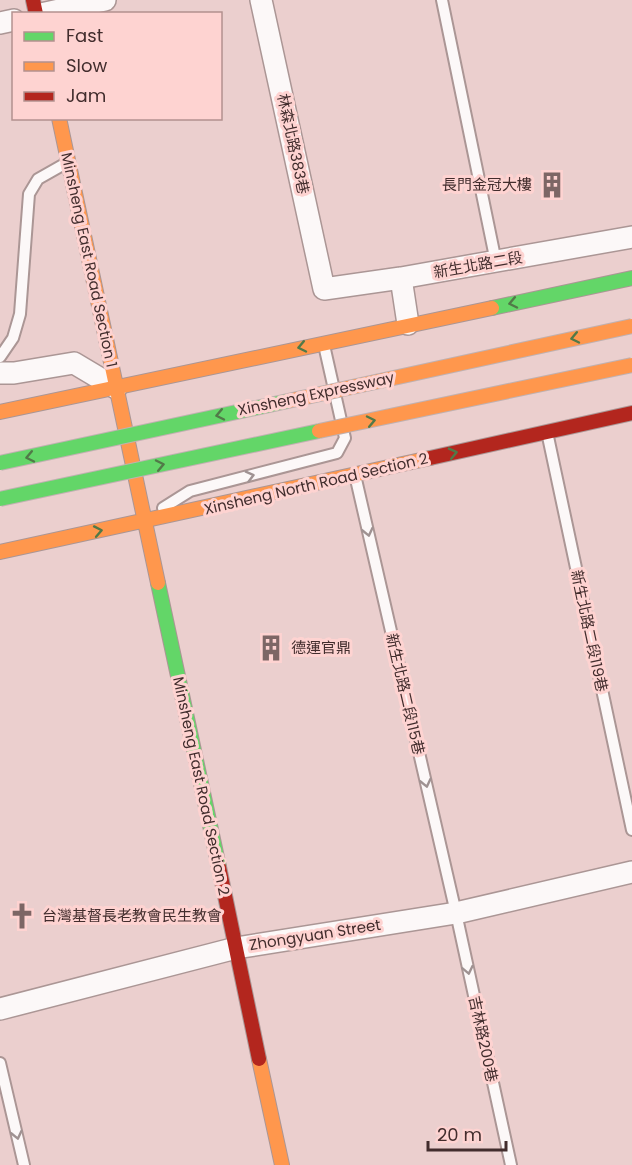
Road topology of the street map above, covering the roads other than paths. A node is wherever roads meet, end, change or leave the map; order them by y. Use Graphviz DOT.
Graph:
graph roads {
  1 [pos="105,0"];
  2 [pos="261,0"];
  3 [pos="442,0"];
  4 [pos="50,12"];
  5 [pos="59,120"];
  6 [pos="68,162"];
  7 [pos="632,237"];
  8 [pos="496,262"];
  9 [pos="401,278"];
  10 [pos="632,278"];
  11 [pos="324,288"];
  12 [pos="408,324"];
  13 [pos="632,326"];
  14 [pos="323,342"];
  15 [pos="0,357"];
  16 [pos="632,365"];
  17 [pos="0,374"];
  18 [pos="118,395"];
  19 [pos="0,412"];
  20 [pos="632,412"];
  21 [pos="547,432"];
  22 [pos="0,463"];
  23 [pos="354,475"];
  24 [pos="0,500"];
  25 [pos="157,511"];
  26 [pos="144,518"];
  27 [pos="10,538"];
  28 [pos="63,538"];
  29 [pos="0,552"];
  30 [pos="632,830"];
  31 [pos="632,872"];
  32 [pos="456,913"];
  33 [pos="236,948"];
  34 [pos="0,1010"];
  35 [pos="0,1063"];
  36 [pos="24,1165"];
  37 [pos="282,1165"];
  38 [pos="511,1165"];
  1 -- 4 [label="street"];
  2 -- 11 [label="street, 林森北路383巷"];
  3 -- 8 [label="lane"];
  5 -- 6 [label="main road, Minsheng East Road Section 1"];
  6 -- 15 [label="lane"];
  6 -- 18 [label="main road, Minsheng East Road Section 1"];
  7 -- 8 [label="street, 新生北路二段"];
  8 -- 9 [label="street, 新生北路二段"];
  9 -- 11 [label="street, 新生北路二段"];
  9 -- 12 [label="street"];
  10 -- 12 [label="main road, one-way"];
  12 -- 14 [label="main road"];
  13 -- 22 [label="main road, Xinsheng Expressway, one-way, bridge"];
  14 -- 18 [label="main road, one-way"];
  25 -- 14 [label="lane, one-way"];
  24 -- 16 [label="main road, one-way, bridge"];
  17 -- 18 [label="street"];
  18 -- 19 [label="main road"];
  18 -- 26 [label="main road, Minsheng East Road Section 1, bridge"];
  20 -- 21 [label="main road, Xinsheng North Road Section 2"];
  23 -- 21 [label="main road, Xinsheng North Road Section 2, one-way"];
  21 -- 30 [label="lane, 新生北路二段119巷"];
  23 -- 26 [label="main road, Xinsheng North Road Section 2"];
  23 -- 32 [label="lane, 新生北路二段115巷, one-way"];
  28 -- 26 [label="main road, Xinsheng North Road Section 2, one-way"];
  26 -- 33 [label="main road, Minsheng East Road Section 2"];
  27 -- 28 [label="lane"];
  28 -- 29 [label="main road, Xinsheng North Road Section 2"];
  31 -- 32 [label="street, Zhongyuan Street"];
  32 -- 33 [label="street, Zhongyuan Street"];
  32 -- 38 [label="lane, 吉林路200巷, one-way"];
  33 -- 34 [label="street, Zhongyuan Street"];
  33 -- 37 [label="main road, Minsheng East Road Section 2"];
  35 -- 36 [label="lane, one-way"];
}
